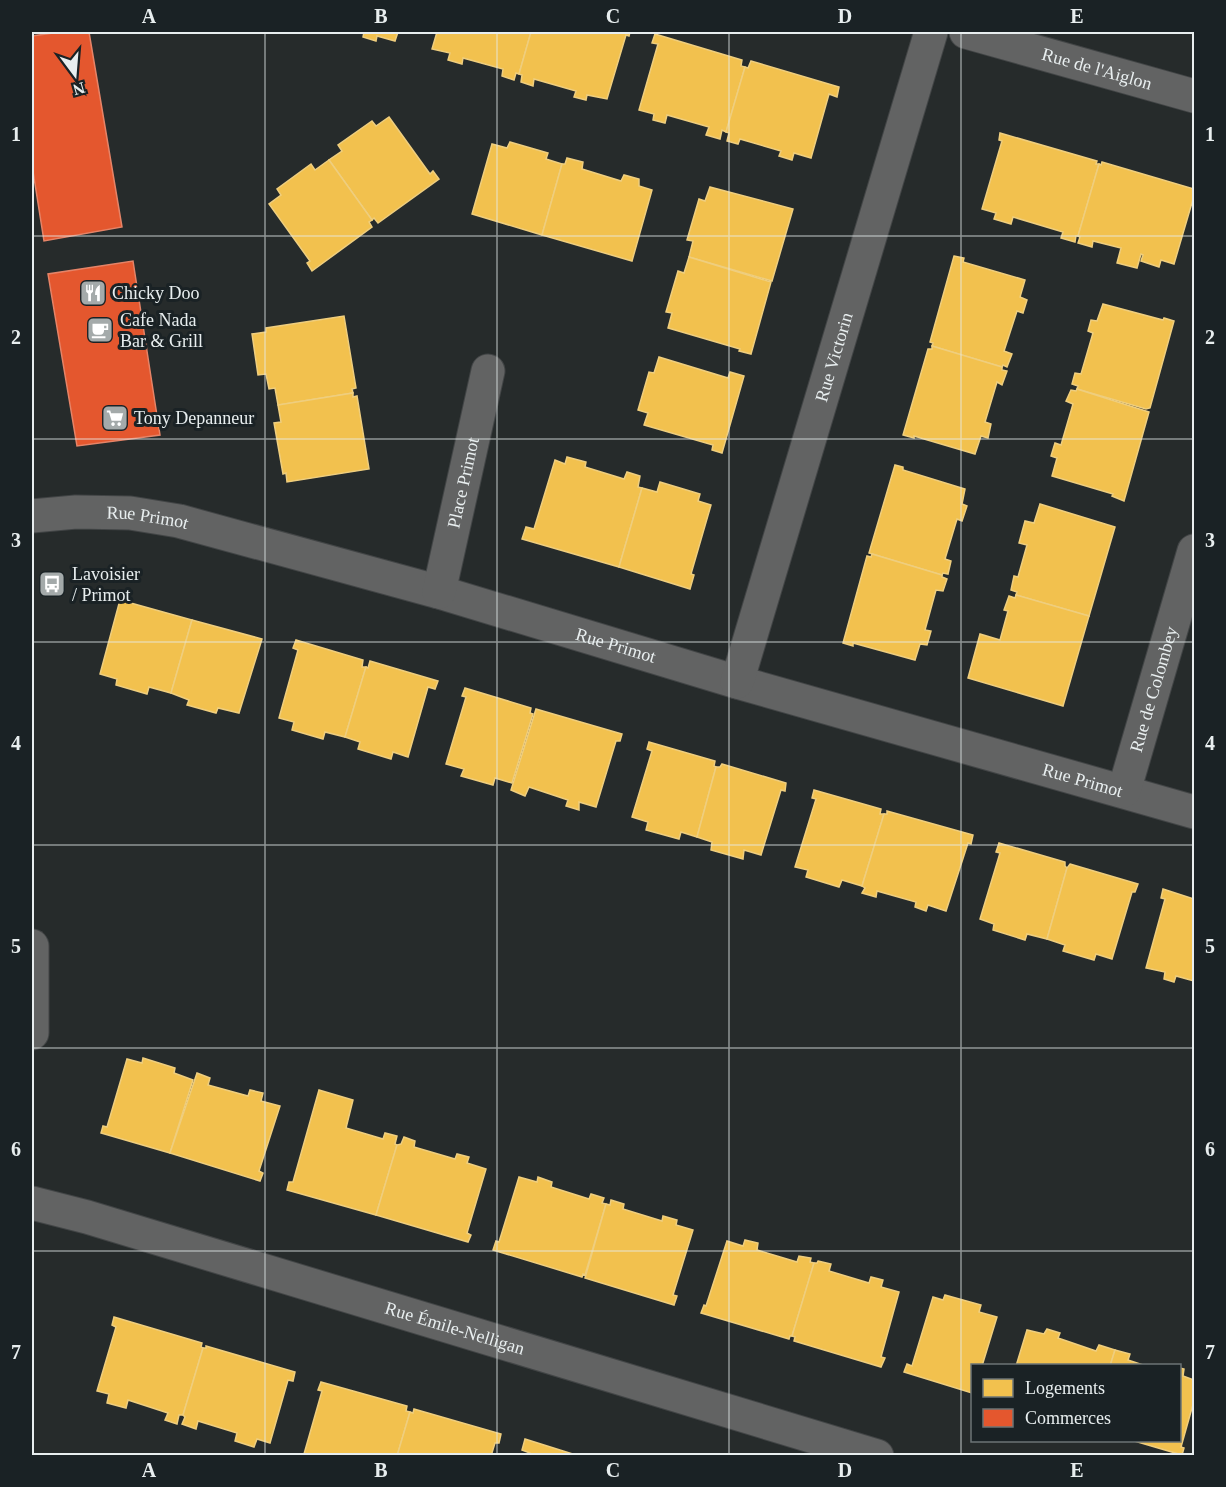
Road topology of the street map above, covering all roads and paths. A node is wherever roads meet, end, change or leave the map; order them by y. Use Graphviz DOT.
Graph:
graph roads {
  1 [pos="930,32"];
  2 [pos="966,32"];
  3 [pos="1194,96"];
  4 [pos="488,371"];
  5 [pos="32,516"];
  6 [pos="1194,551"];
  7 [pos="439,592"];
  8 [pos="737,682"];
  9 [pos="1124,791"];
  10 [pos="1194,812"];
  11 [pos="32,946"];
  12 [pos="32,1033"];
  13 [pos="32,1203"];
  14 [pos="877,1455"];
  1 -- 8 [label="street, Rue Victorin"];
  2 -- 3 [label="street, Rue de l'Aiglon"];
  4 -- 7 [label="street, Place Primot"];
  5 -- 7 [label="street, Rue Primot"];
  6 -- 9 [label="street, Rue de Colombey"];
  7 -- 8 [label="street, Rue Primot"];
  8 -- 9 [label="street, Rue Primot"];
  9 -- 10 [label="street, Rue Primot"];
  11 -- 12 [label="street"];
  13 -- 14 [label="street, Rue Émile-Nelligan"];
}
